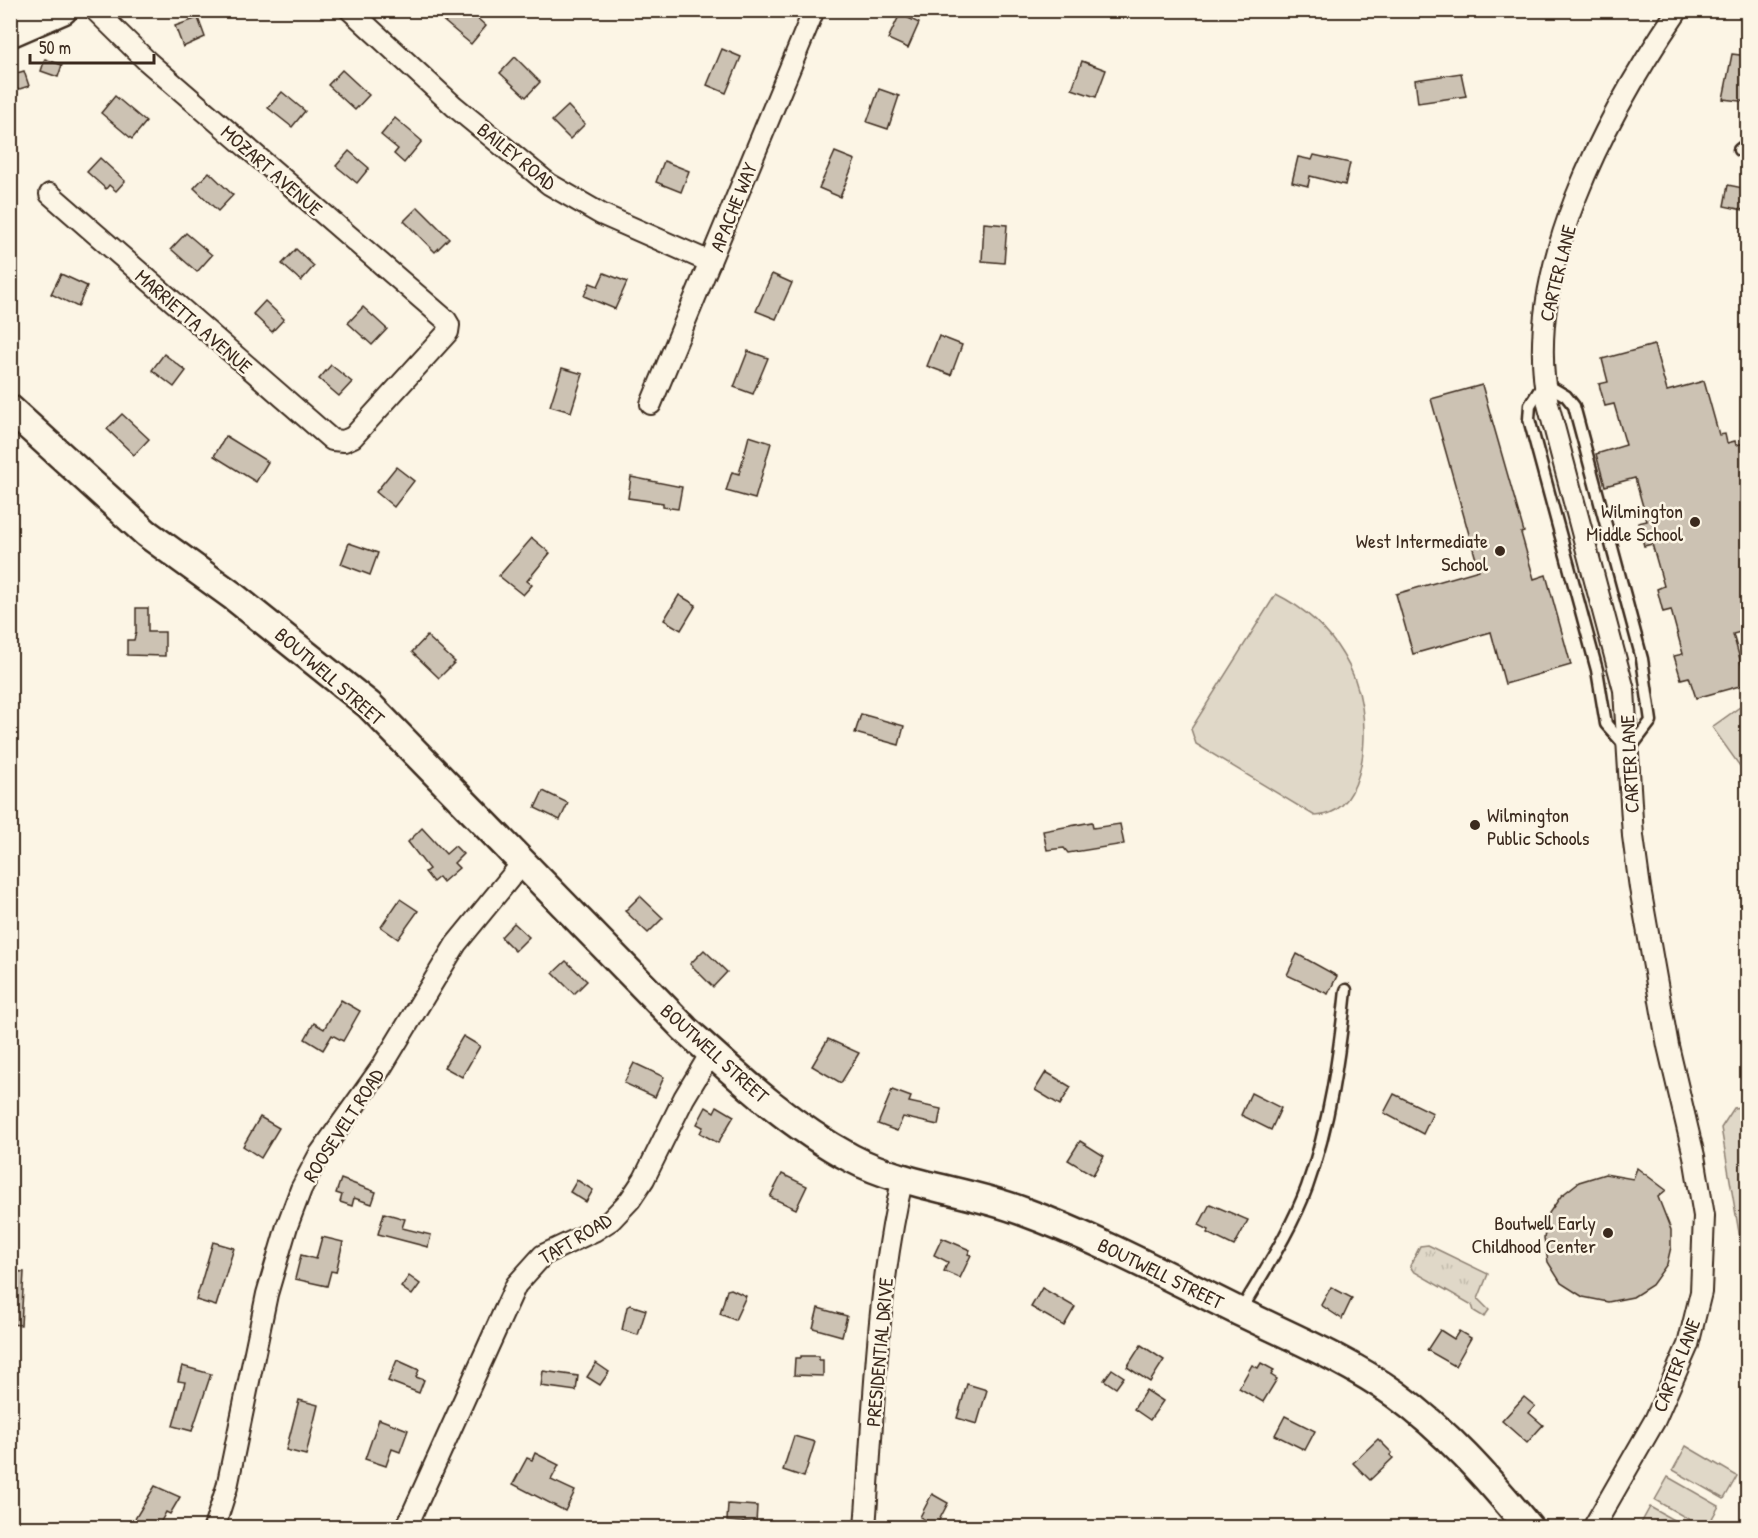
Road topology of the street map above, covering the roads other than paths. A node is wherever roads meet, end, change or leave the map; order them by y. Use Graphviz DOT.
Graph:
graph roads {
  1 [pos="63,10"];
  2 [pos="95,10"];
  3 [pos="350,10"];
  4 [pos="814,10"];
  5 [pos="1678,10"];
  6 [pos="10,33"];
  7 [pos="50,194"];
  8 [pos="710,261"];
  9 [pos="651,404"];
  10 [pos="10,409"];
  11 [pos="340,442"];
  12 [pos="523,862"];
  13 [pos="1346,990"];
  14 [pos="711,1053"];
  15 [pos="903,1177"];
  16 [pos="1240,1312"];
  17 [pos="214,1527"];
  18 [pos="406,1527"];
  19 [pos="865,1527"];
  20 [pos="1529,1527"];
  21 [pos="1593,1527"];
  1 -- 6 [label="street"];
  2 -- 11 [label="street, MOZART AVENUE"];
  3 -- 8 [label="street, BAILEY ROAD"];
  4 -- 8 [label="street, APACHE WAY"];
  5 -- 21 [label="street, CARTER LANE"];
  7 -- 11 [label="street, MARRIETTA AVENUE"];
  8 -- 9 [label="street, APACHE WAY"];
  10 -- 12 [label="street, BOUTWELL STREET"];
  12 -- 14 [label="street, BOUTWELL STREET"];
  12 -- 17 [label="street, ROOSEVELT ROAD"];
  13 -- 16 [label="lane"];
  14 -- 15 [label="street, BOUTWELL STREET"];
  14 -- 18 [label="street, TAFT ROAD"];
  15 -- 16 [label="street, BOUTWELL STREET"];
  15 -- 19 [label="street, PRESIDENTIAL DRIVE"];
  16 -- 20 [label="street, BOUTWELL STREET"];
}
